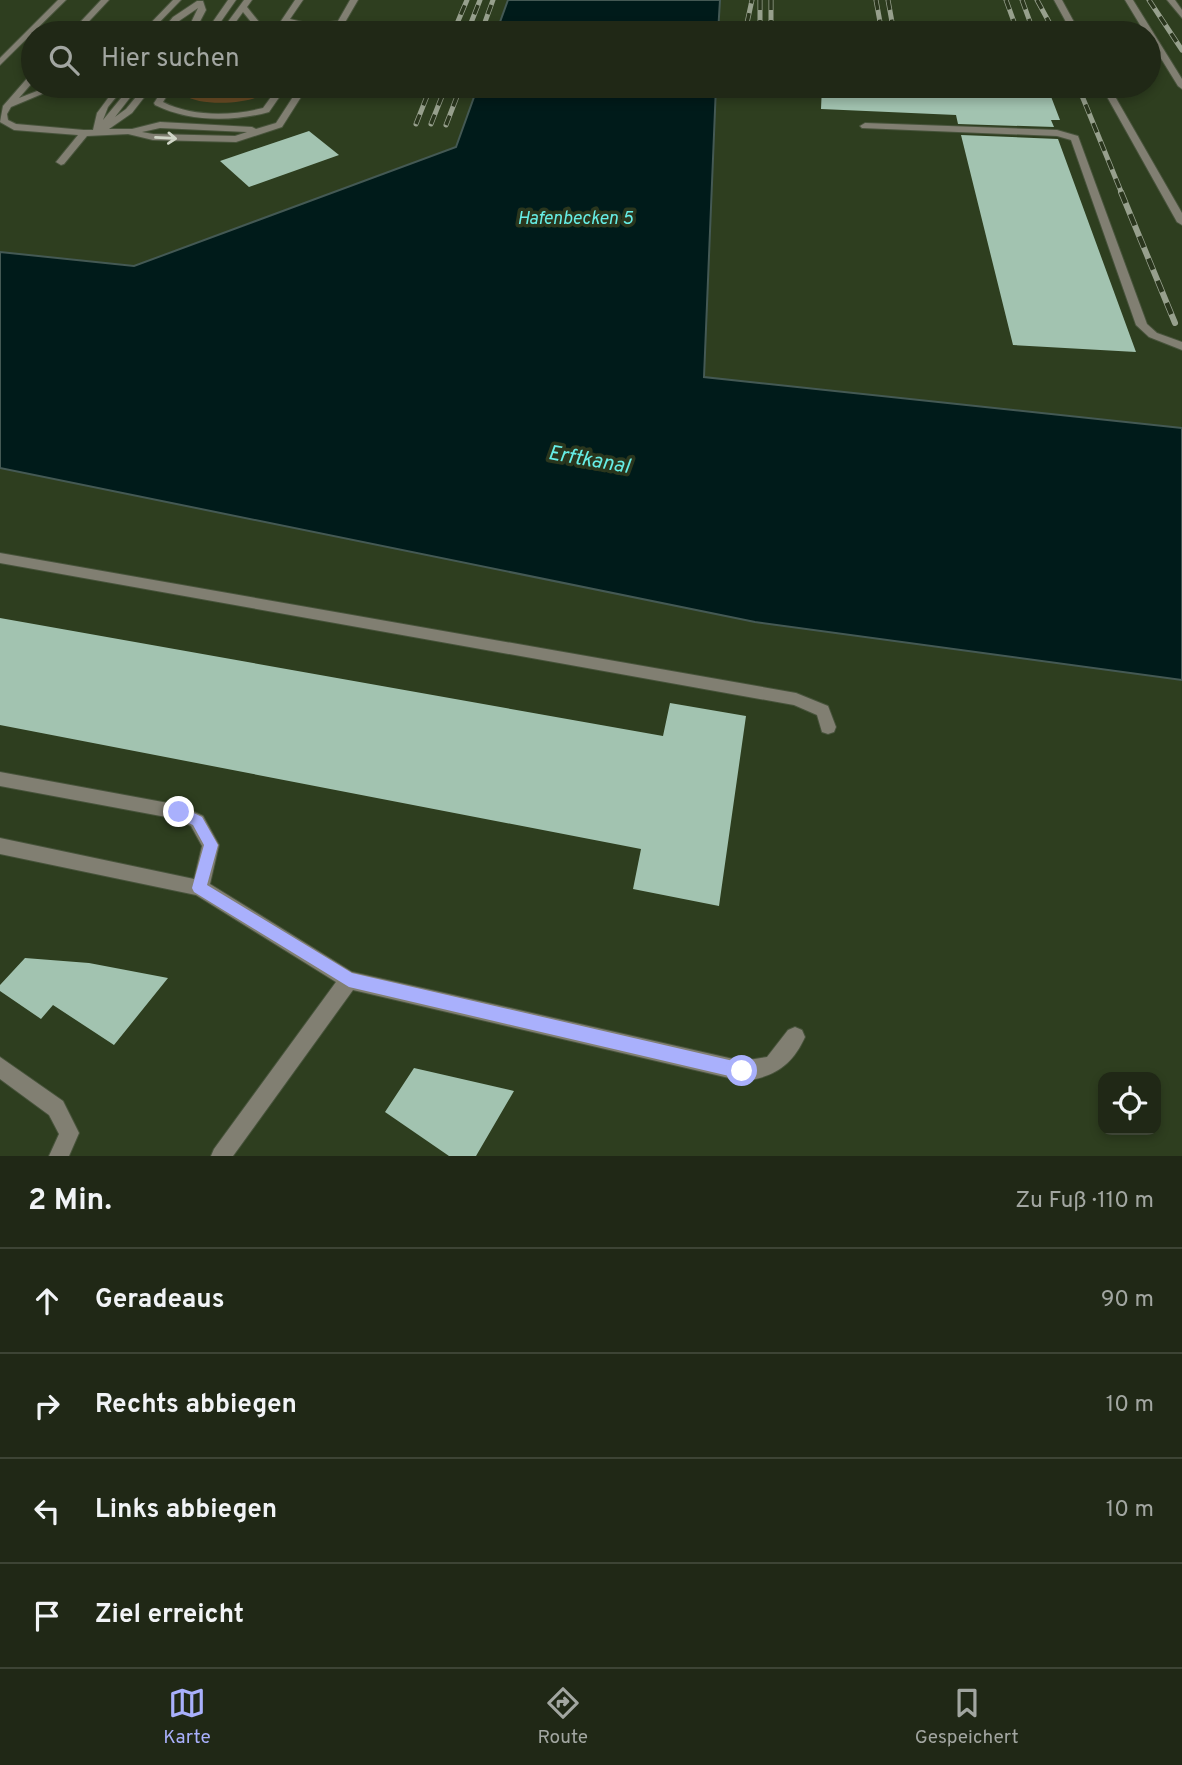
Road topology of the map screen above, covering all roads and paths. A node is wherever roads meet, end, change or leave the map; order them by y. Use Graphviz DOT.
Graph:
graph roads {
  1 [pos="62,0"];
  2 [pos="105,0"];
  3 [pos="177,0"];
  4 [pos="232,0"];
  5 [pos="299,0"];
  6 [pos="354,0"];
  7 [pos="1058,0"];
  8 [pos="1129,0"];
  9 [pos="1171,0"];
  10 [pos="201,2"];
  11 [pos="224,4"];
  12 [pos="246,4"];
  13 [pos="1182,16"];
  14 [pos="286,20"];
  15 [pos="41,21"];
  16 [pos="85,21"];
  17 [pos="157,21"];
  18 [pos="174,21"];
  19 [pos="186,21"];
  20 [pos="196,21"];
  21 [pos="215,21"];
  22 [pos="233,21"];
  23 [pos="257,21"];
  24 [pos="290,21"];
  25 [pos="341,21"];
  26 [pos="1069,21"];
  27 [pos="1142,21"];
  28 [pos="21,42"];
  29 [pos="1161,52"];
  30 [pos="0,63"];
  31 [pos="1182,86"];
  32 [pos="21,90"];
  33 [pos="27,98"];
  34 [pos="111,98"];
  35 [pos="125,98"];
  36 [pos="139,98"];
  37 [pos="161,98"];
  38 [pos="274,98"];
  39 [pos="297,98"];
  40 [pos="1112,98"];
  41 [pos="7,106"];
  42 [pos="865,126"];
  43 [pos="98,132"];
  44 [pos="83,133"];
  45 [pos="61,162"];
  46 [pos="1182,222"];
  47 [pos="1182,346"];
  48 [pos="0,558"];
  49 [pos="828,727"];
  50 [pos="0,779"];
  51 [pos="0,846"];
  52 [pos="200,888"];
  53 [pos="349,980"];
  54 [pos="795,1037"];
  55 [pos="0,1067"];
  56 [pos="59,1156"];
  57 [pos="221,1156"];
  1 -- 15 [label="street"];
  2 -- 16 [label="street"];
  3 -- 17 [label="street"];
  4 -- 11 [label="street"];
  5 -- 14 [label="street"];
  6 -- 25 [label="street"];
  7 -- 26 [label="street"];
  8 -- 27 [label="street"];
  9 -- 13 [label="street"];
  10 -- 18 [label="street"];
  10 -- 19 [label="street"];
  10 -- 20 [label="street"];
  11 -- 21 [label="street"];
  12 -- 22 [label="street"];
  12 -- 23 [label="street"];
  14 -- 24 [label="street"];
  28 -- 30 [label="street"];
  29 -- 31 [label="street"];
  32 -- 41 [label="street"];
  33 -- 41 [label="street"];
  34 -- 43 [label="street"];
  35 -- 43 [label="street"];
  36 -- 43 [label="street"];
  37 -- 38 [label="street"];
  43 -- 39 [label="street, one-way"];
  40 -- 46 [label="street"];
  41 -- 44 [label="street"];
  42 -- 47 [label="street"];
  43 -- 44 [label="street"];
  44 -- 45 [label="street"];
  48 -- 49 [label="street"];
  50 -- 52 [label="street"];
  51 -- 52 [label="street"];
  52 -- 53 [label="street"];
  53 -- 54 [label="street"];
  53 -- 57 [label="street"];
  55 -- 56 [label="street"];
}
